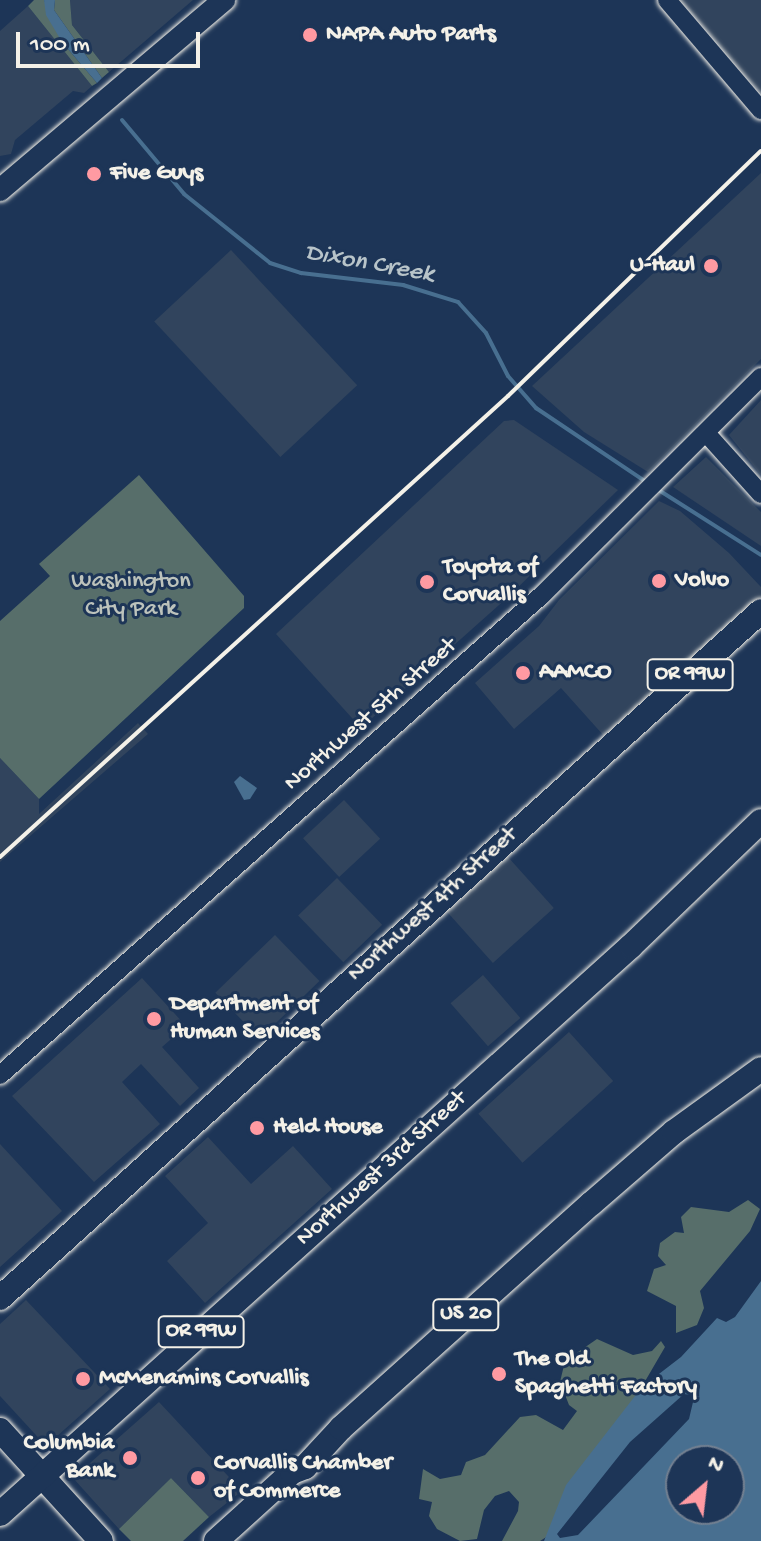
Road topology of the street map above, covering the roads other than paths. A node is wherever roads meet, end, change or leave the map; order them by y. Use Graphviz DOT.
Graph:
graph roads {
  1 [pos="224,0"];
  2 [pos="667,0"];
  3 [pos="761,110"];
  4 [pos="0,190"];
  5 [pos="761,377"];
  6 [pos="706,433"];
  7 [pos="761,494"];
  8 [pos="761,611"];
  9 [pos="761,821"];
  10 [pos="761,1069"];
  11 [pos="0,1075"];
  12 [pos="0,1298"];
  13 [pos="0,1430"];
  14 [pos="42,1477"];
  15 [pos="0,1514"];
  16 [pos="101,1541"];
  17 [pos="216,1541"];
  1 -- 4 [label="main road"];
  2 -- 3 [label="street"];
  5 -- 6 [label="street, Northwest 5th Street"];
  6 -- 7 [label="street"];
  6 -- 11 [label="street, Northwest 5th Street"];
  8 -- 12 [label="highway, Northwest 4th Street / OR 99W"];
  9 -- 14 [label="highway, Northwest 3rd Street / OR 99W"];
  10 -- 17 [label="highway, US 20"];
  13 -- 14 [label="highway"];
  14 -- 15 [label="highway, Northwest 3rd Street / OR 99W"];
  14 -- 16 [label="highway"];
}
